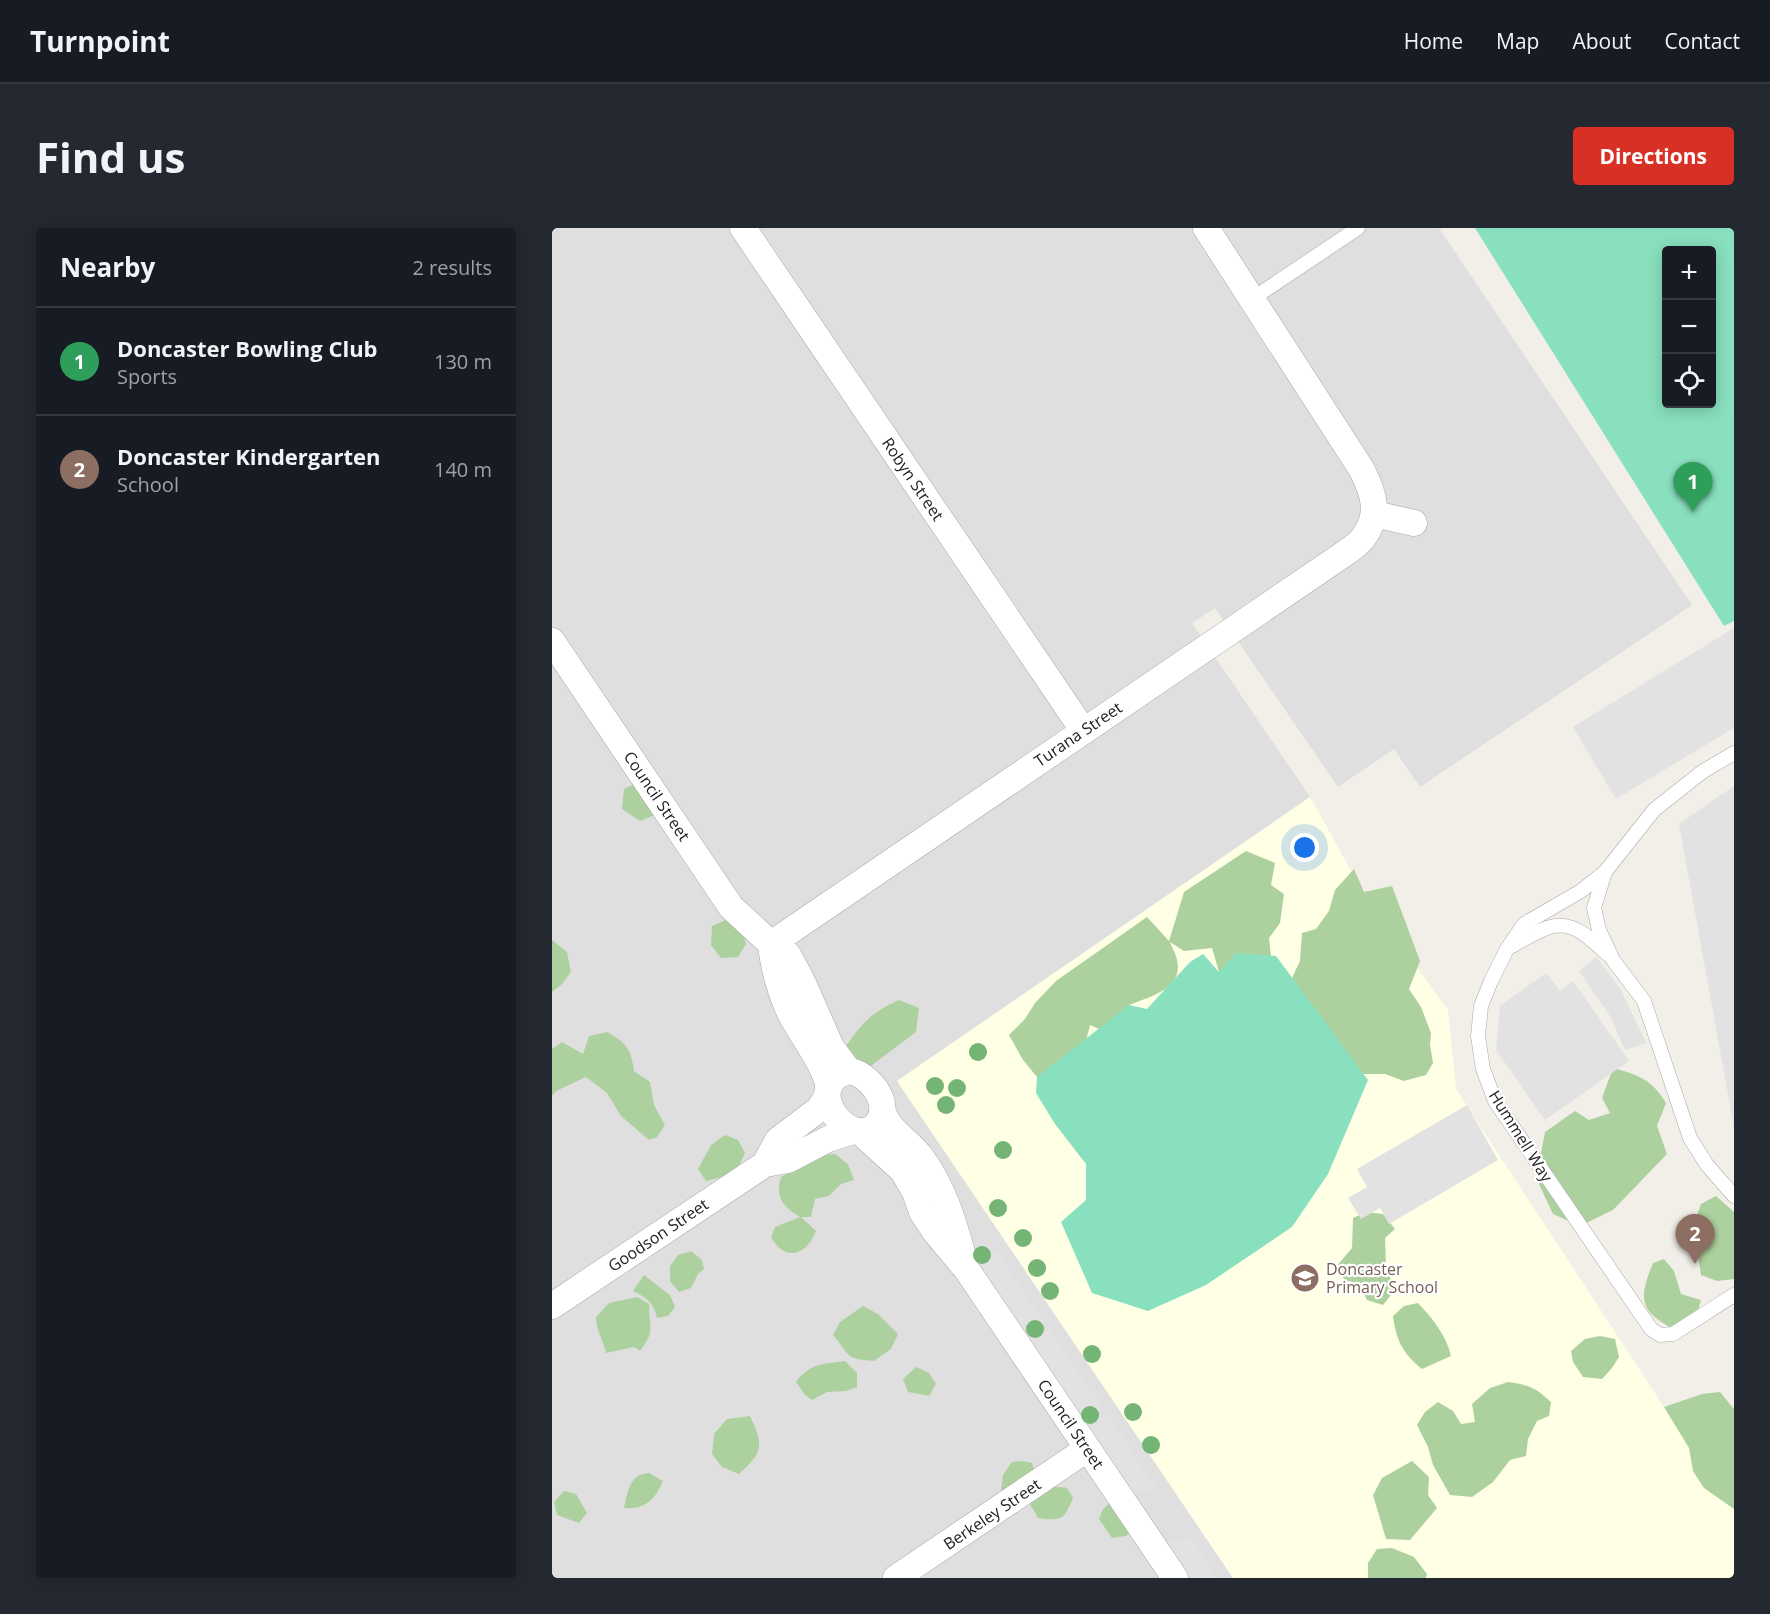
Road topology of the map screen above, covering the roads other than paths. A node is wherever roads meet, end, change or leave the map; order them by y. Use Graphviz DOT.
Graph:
graph roads {
  1 [pos="743,228"];
  2 [pos="1206,228"];
  3 [pos="1358,228"];
  4 [pos="1252,299"];
  5 [pos="1374,514"];
  6 [pos="1414,523"];
  7 [pos="552,640"];
  8 [pos="1083,730"];
  9 [pos="1734,753"];
  10 [pos="1605,872"];
  11 [pos="771,944"];
  12 [pos="1508,949"];
  13 [pos="1612,960"];
  14 [pos="835,1084"];
  15 [pos="882,1111"];
  16 [pos="856,1131"];
  17 [pos="765,1164"];
  18 [pos="1734,1196"];
  19 [pos="967,1270"];
  20 [pos="556,1294"];
  21 [pos="1734,1295"];
  22 [pos="1087,1449"];
  23 [pos="896,1578"];
  24 [pos="1175,1578"];
  1 -- 8 [label="street, Robyn Street"];
  2 -- 4 [label="street"];
  3 -- 4 [label="lane"];
  4 -- 5 [label="street"];
  5 -- 6 [label="street"];
  5 -- 8 [label="street, Turana Street"];
  7 -- 11 [label="street, Council Street"];
  8 -- 11 [label="street, Turana Street"];
  9 -- 10 [label="lane, Hummell Way"];
  10 -- 12 [label="lane, Hummell Way"];
  10 -- 13 [label="lane, Hummell Way"];
  11 -- 14 [label="street, Council Street"];
  12 -- 13 [label="lane"];
  12 -- 21 [label="lane, Hummell Way"];
  13 -- 18 [label="lane, Hummell Way"];
  14 -- 15 [label="street"];
  14 -- 16 [label="street"];
  14 -- 17 [label="street, Goodson Street"];
  15 -- 16 [label="street"];
  15 -- 19 [label="street, Council Street"];
  16 -- 17 [label="street, Goodson Street"];
  16 -- 19 [label="street, Council Street"];
  17 -- 20 [label="street, Goodson Street"];
  19 -- 22 [label="street, Council Street"];
  22 -- 23 [label="street, Berkeley Street"];
  22 -- 24 [label="street, Council Street"];
}
